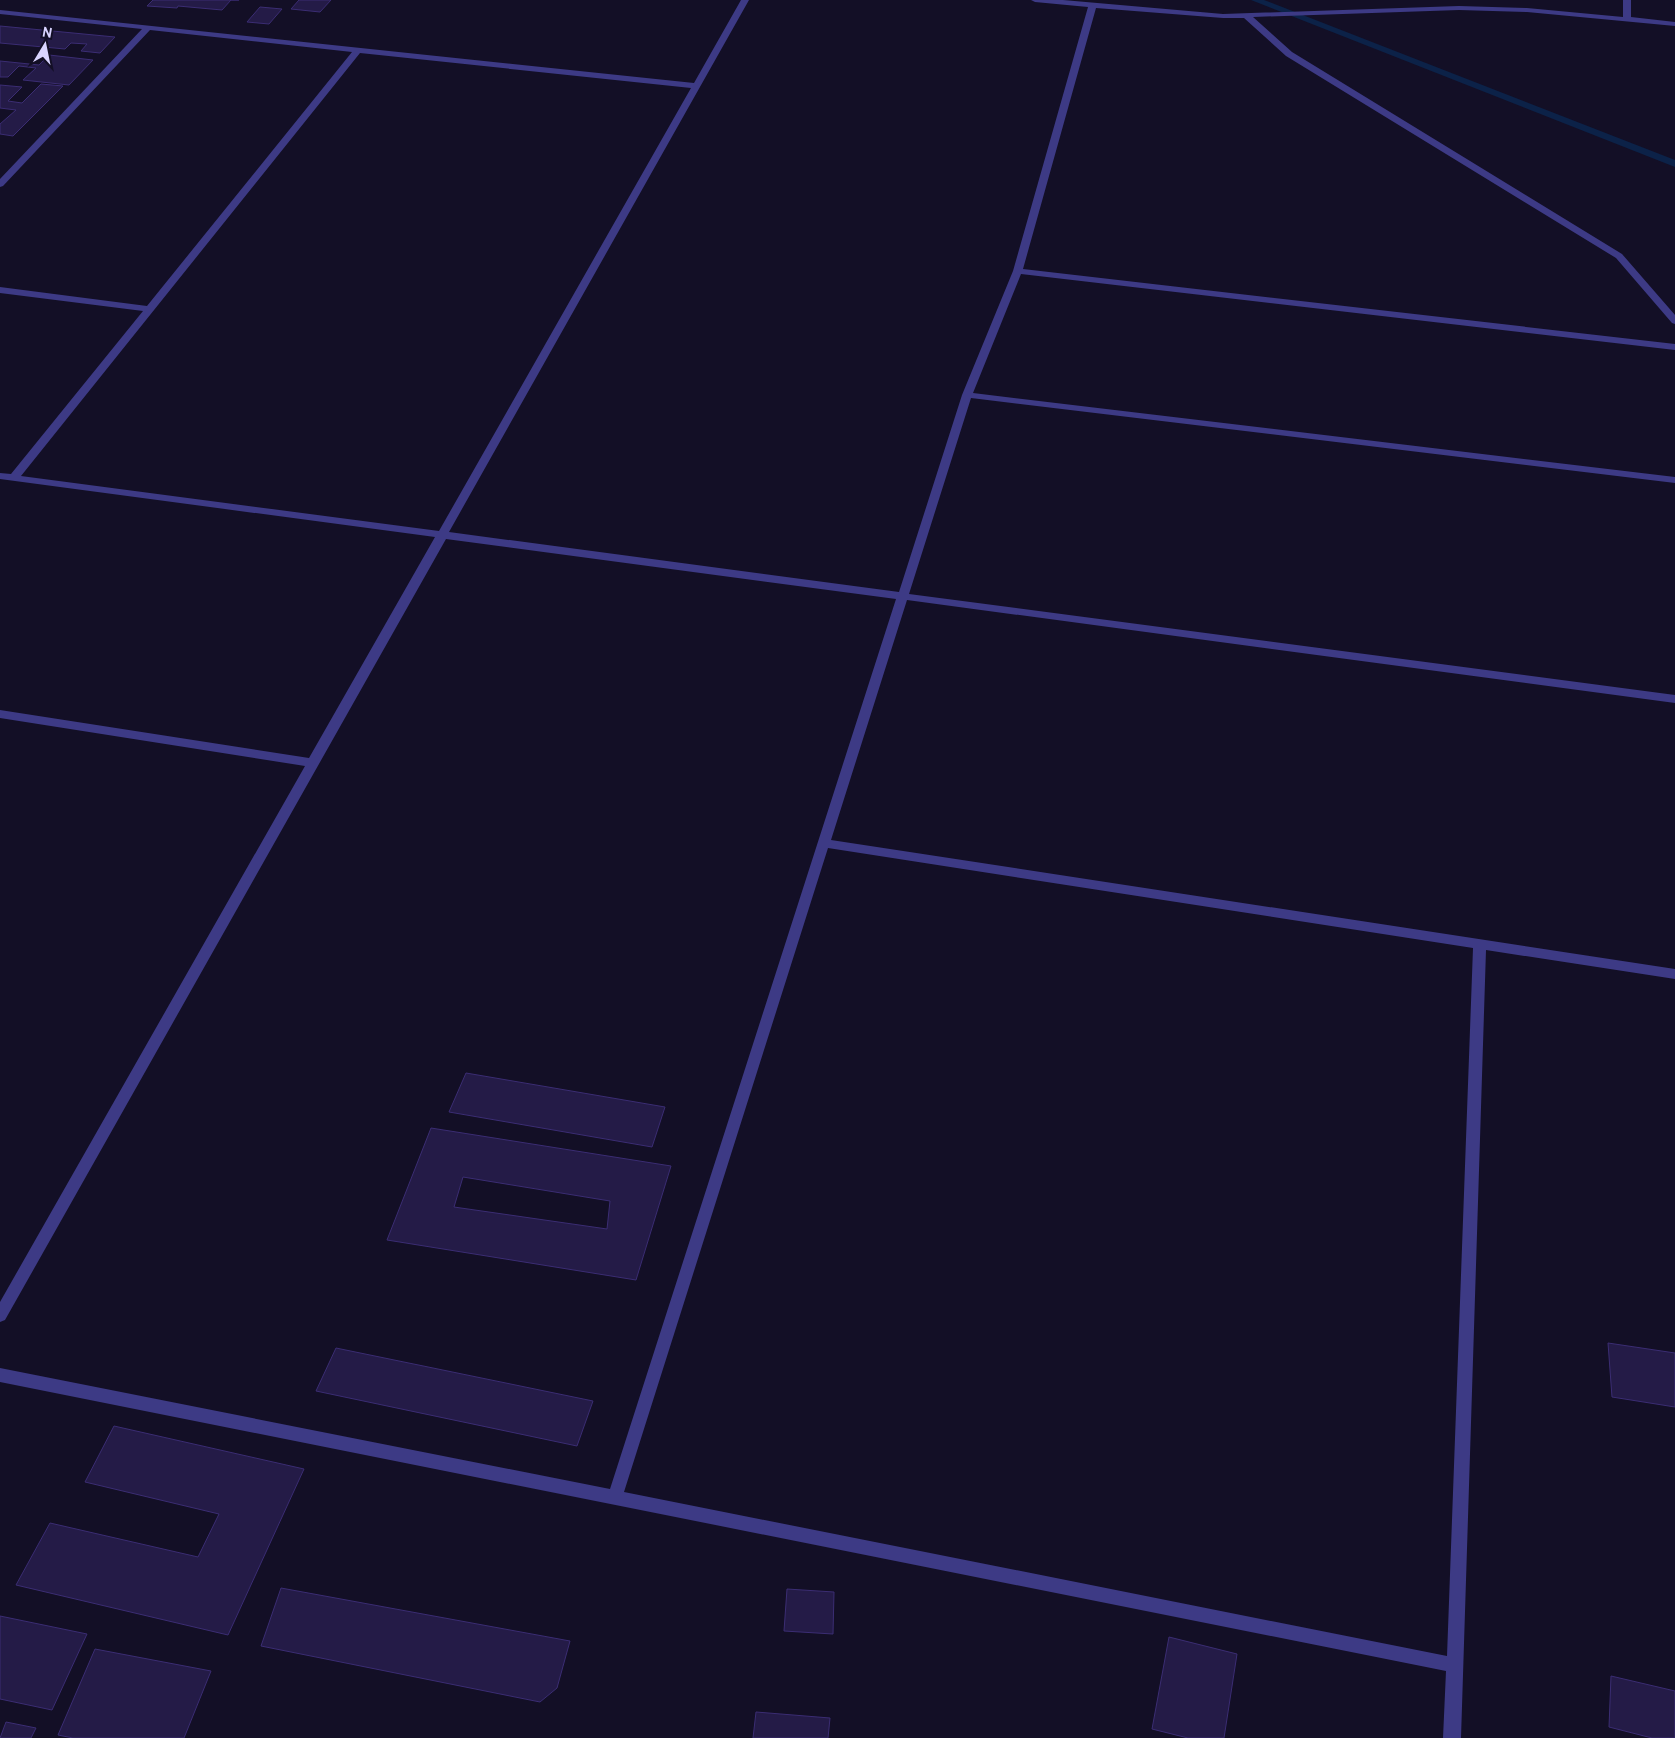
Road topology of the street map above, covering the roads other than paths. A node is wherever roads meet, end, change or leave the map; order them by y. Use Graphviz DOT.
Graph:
graph roads {
  1 [pos="745,0"];
  2 [pos="1035,0"];
  3 [pos="1627,0"];
  4 [pos="1092,6"];
  5 [pos="0,12"];
  6 [pos="1247,16"];
  7 [pos="1627,18"];
  8 [pos="1675,24"];
  9 [pos="148,28"];
  10 [pos="358,50"];
  11 [pos="696,86"];
  12 [pos="0,184"];
  13 [pos="1018,271"];
  14 [pos="0,290"];
  15 [pos="151,310"];
  16 [pos="1675,321"];
  17 [pos="1675,347"];
  18 [pos="967,395"];
  19 [pos="0,476"];
  20 [pos="14,478"];
  21 [pos="1675,480"];
  22 [pos="442,535"];
  23 [pos="902,596"];
  24 [pos="1675,699"];
  25 [pos="0,714"];
  26 [pos="313,762"];
  27 [pos="824,843"];
  28 [pos="1480,944"];
  29 [pos="1675,974"];
  30 [pos="0,1316"];
  31 [pos="0,1375"];
  32 [pos="615,1497"];
  33 [pos="1454,1665"];
  34 [pos="1452,1738"];
  1 -- 11 [label="street"];
  2 -- 4 [label="street"];
  3 -- 7 [label="street"];
  4 -- 6 [label="street"];
  4 -- 13 [label="street"];
  5 -- 9 [label="street"];
  6 -- 7 [label="street"];
  6 -- 16 [label="street"];
  7 -- 8 [label="street"];
  9 -- 10 [label="street"];
  9 -- 12 [label="street"];
  10 -- 11 [label="street"];
  10 -- 15 [label="street"];
  11 -- 22 [label="street"];
  13 -- 17 [label="street"];
  13 -- 18 [label="street"];
  14 -- 15 [label="street"];
  15 -- 20 [label="street"];
  18 -- 21 [label="street"];
  18 -- 23 [label="street"];
  19 -- 20 [label="street"];
  20 -- 22 [label="street"];
  22 -- 23 [label="street"];
  22 -- 26 [label="street"];
  23 -- 24 [label="street"];
  23 -- 27 [label="street"];
  25 -- 26 [label="street"];
  26 -- 30 [label="street"];
  27 -- 28 [label="street"];
  27 -- 32 [label="street"];
  28 -- 29 [label="street"];
  28 -- 33 [label="street"];
  31 -- 32 [label="street"];
  32 -- 33 [label="street"];
  33 -- 34 [label="street"];
}
